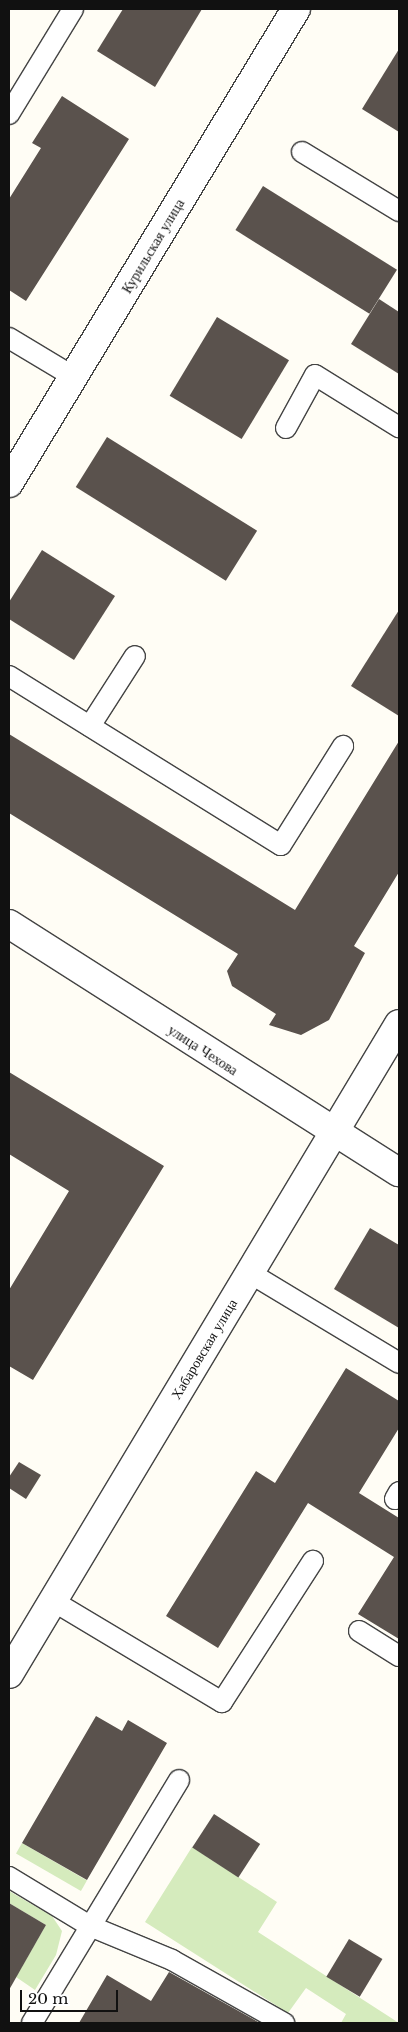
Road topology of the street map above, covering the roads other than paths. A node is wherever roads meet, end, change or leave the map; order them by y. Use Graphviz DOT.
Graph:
graph roads {
  1 [pos="73,9"];
  2 [pos="296,9"];
  3 [pos="9,114"];
  4 [pos="302,152"];
  5 [pos="399,211"];
  6 [pos="9,338"];
  7 [pos="74,377"];
  8 [pos="399,427"];
  9 [pos="286,428"];
  10 [pos="9,483"];
  11 [pos="135,656"];
  12 [pos="9,676"];
  13 [pos="90,726"];
  14 [pos="343,746"];
  15 [pos="9,924"];
  16 [pos="396,1037"];
  17 [pos="335,1133"];
  18 [pos="399,1172"];
  19 [pos="250,1273"];
  20 [pos="399,1363"];
  21 [pos="313,1561"];
  22 [pos="53,1600"];
  23 [pos="359,1631"];
  24 [pos="399,1656"];
  25 [pos="9,1674"];
  26 [pos="179,1780"];
  27 [pos="9,1877"];
  28 [pos="90,1926"];
  29 [pos="32,2023"];
  30 [pos="284,2023"];
  1 -- 3 [label="lane"];
  2 -- 7 [label="street, Курильская улица"];
  4 -- 5 [label="lane"];
  6 -- 7 [label="lane"];
  7 -- 10 [label="street, Курильская улица"];
  8 -- 9 [label="lane"];
  11 -- 13 [label="lane"];
  12 -- 13 [label="lane"];
  13 -- 14 [label="lane"];
  15 -- 17 [label="street, улица Чехова"];
  16 -- 17 [label="street, Хабаровская улица"];
  17 -- 18 [label="street, улица Чехова"];
  17 -- 19 [label="street, Хабаровская улица"];
  19 -- 20 [label="lane"];
  19 -- 22 [label="street, Хабаровская улица"];
  21 -- 22 [label="lane"];
  22 -- 25 [label="street, Хабаровская улица"];
  23 -- 24 [label="lane"];
  26 -- 28 [label="lane"];
  27 -- 28 [label="lane"];
  28 -- 29 [label="lane"];
  28 -- 30 [label="lane"];
}
